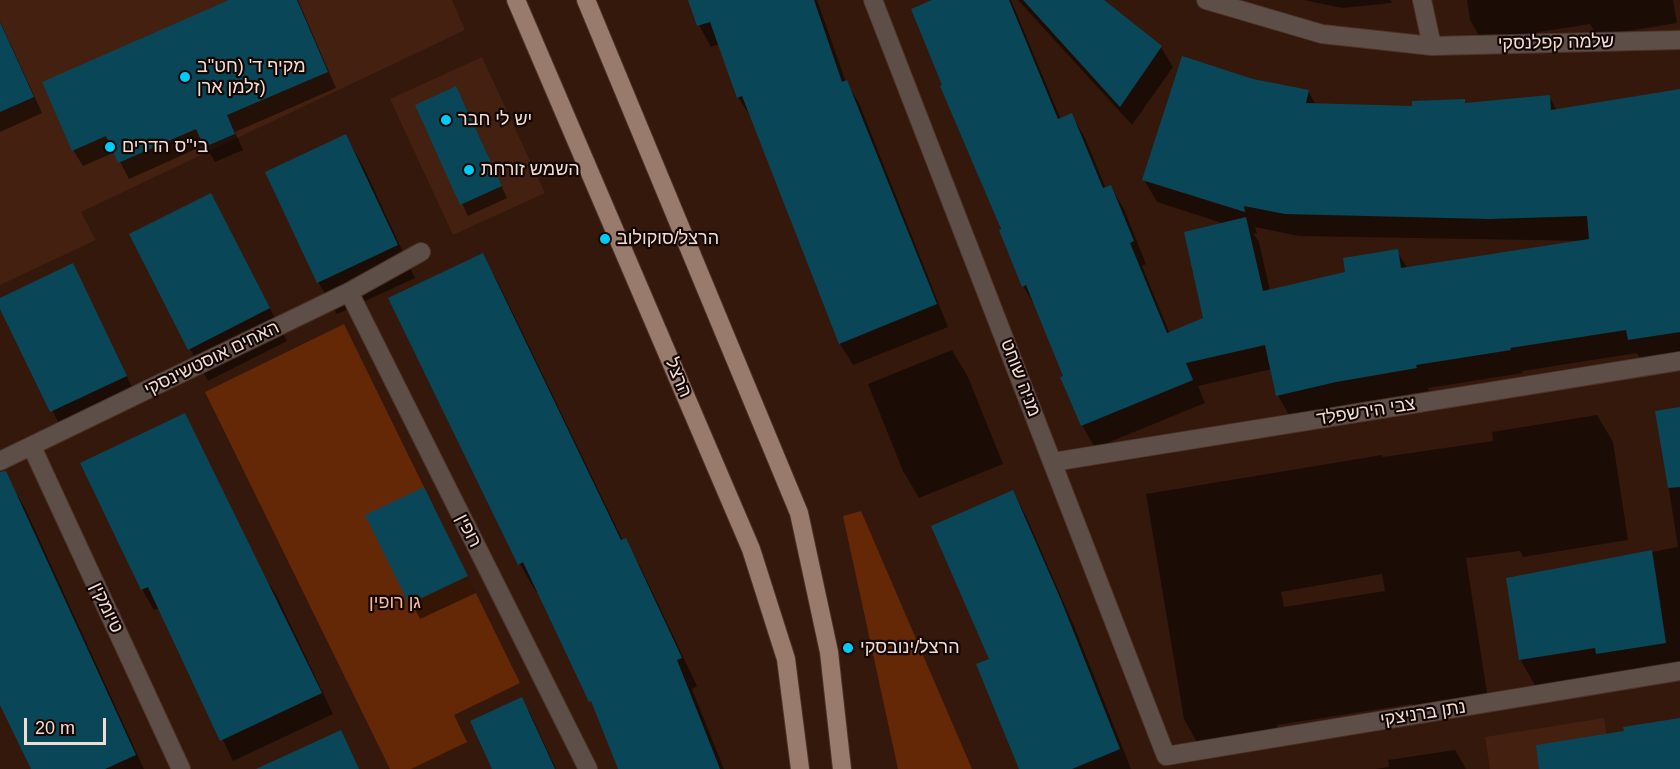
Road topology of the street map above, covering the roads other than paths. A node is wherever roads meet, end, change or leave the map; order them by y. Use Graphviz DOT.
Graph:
graph roads {
  1 [pos="516,0"];
  2 [pos="586,0"];
  3 [pos="596,0"];
  4 [pos="873,0"];
  5 [pos="1206,0"];
  6 [pos="1422,0"];
  7 [pos="1680,40"];
  8 [pos="1432,46"];
  9 [pos="612,59"];
  10 [pos="421,252"];
  11 [pos="349,292"];
  12 [pos="1680,362"];
  13 [pos="32,447"];
  14 [pos="0,461"];
  15 [pos="1053,462"];
  16 [pos="1680,671"];
  17 [pos="1166,756"];
  18 [pos="180,769"];
  19 [pos="588,769"];
  20 [pos="800,769"];
  21 [pos="842,769"];
  1 -- 20 [label="main road, הרצל"];
  2 -- 9 [label="main road"];
  3 -- 9 [label="street"];
  4 -- 15 [label="street, מניה שוחט"];
  5 -- 8 [label="street, שלמה קפלנסקי"];
  6 -- 8 [label="street"];
  7 -- 8 [label="street, שלמה קפלנסקי"];
  9 -- 21 [label="main road"];
  10 -- 11 [label="street, האחים אוסטשינסקי"];
  11 -- 13 [label="street, האחים אוסטשינסקי"];
  11 -- 19 [label="street, רופין"];
  12 -- 15 [label="street, צבי הירשפלד"];
  13 -- 14 [label="street, האחים אוסטשינסקי"];
  13 -- 18 [label="street, טיומקין"];
  15 -- 17 [label="street, מניה שוחט"];
  16 -- 17 [label="street, נתן ברניצקי"];
}
